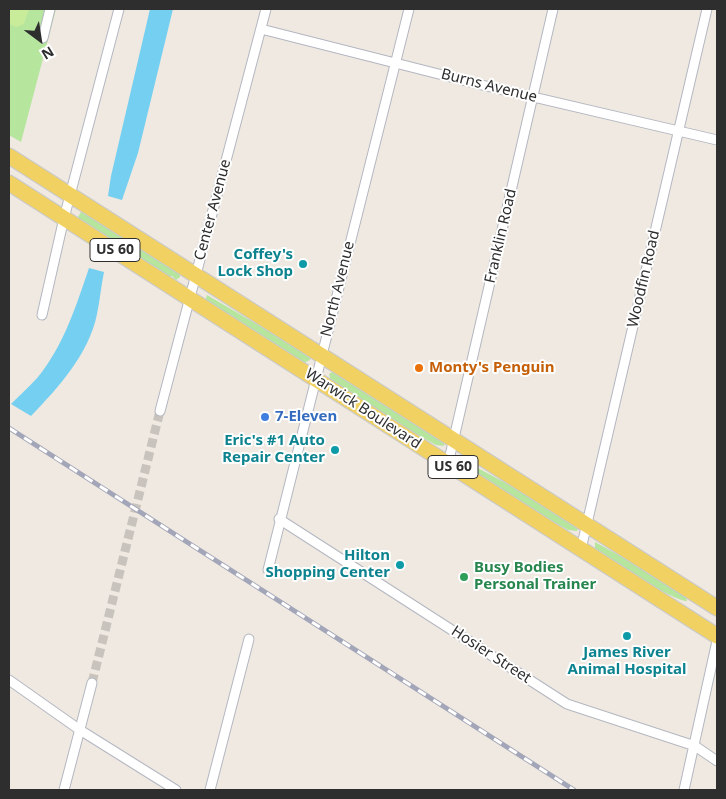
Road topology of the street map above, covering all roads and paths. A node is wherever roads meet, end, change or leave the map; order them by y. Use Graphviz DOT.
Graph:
graph roads {
  1 [pos="50,9"];
  2 [pos="119,9"];
  3 [pos="266,9"];
  4 [pos="409,9"];
  5 [pos="553,9"];
  6 [pos="707,9"];
  7 [pos="261,29"];
  8 [pos="42,38"];
  9 [pos="396,62"];
  10 [pos="533,97"];
  11 [pos="678,131"];
  12 [pos="717,140"];
  13 [pos="9,156"];
  14 [pos="9,183"];
  15 [pos="70,195"];
  16 [pos="64,218"];
  17 [pos="195,275"];
  18 [pos="189,298"];
  19 [pos="42,315"];
  20 [pos="321,355"];
  21 [pos="315,378"];
  22 [pos="160,411"];
  23 [pos="454,440"];
  24 [pos="448,464"];
  25 [pos="279,519"];
  26 [pos="588,525"];
  27 [pos="582,549"];
  28 [pos="268,570"];
  29 [pos="717,608"];
  30 [pos="717,636"];
  31 [pos="249,640"];
  32 [pos="717,641"];
  33 [pos="9,680"];
  34 [pos="92,683"];
  35 [pos="80,730"];
  36 [pos="694,746"];
  37 [pos="717,760"];
  38 [pos="64,790"];
  39 [pos="176,790"];
  40 [pos="210,790"];
  41 [pos="684,790"];
  1 -- 8 [label="street"];
  2 -- 15 [label="street"];
  3 -- 7 [label="street, Center Avenue"];
  4 -- 9 [label="street, North Avenue"];
  5 -- 10 [label="street, Franklin Road"];
  6 -- 11 [label="street, Woodfin Road"];
  7 -- 9 [label="street, Burns Avenue"];
  7 -- 17 [label="street, Center Avenue"];
  9 -- 10 [label="street, Burns Avenue"];
  9 -- 20 [label="street, North Avenue"];
  10 -- 11 [label="street, Burns Avenue"];
  10 -- 23 [label="street, Franklin Road"];
  11 -- 12 [label="street, Burns Avenue"];
  11 -- 26 [label="street, Woodfin Road"];
  13 -- 15 [label="main road, Warwick Boulevard / US 60"];
  14 -- 16 [label="main road, Warwick Boulevard / US 60"];
  15 -- 16 [label="street"];
  15 -- 17 [label="main road, Warwick Boulevard / US 60"];
  16 -- 18 [label="main road, Warwick Boulevard / US 60"];
  16 -- 19 [label="street"];
  17 -- 18 [label="street, Center Avenue"];
  17 -- 20 [label="main road, Warwick Boulevard / US 60"];
  18 -- 21 [label="main road, Warwick Boulevard / US 60"];
  18 -- 22 [label="street, Center Avenue"];
  20 -- 21 [label="street, North Avenue"];
  20 -- 23 [label="main road, Warwick Boulevard / US 60"];
  21 -- 24 [label="main road, Warwick Boulevard / US 60"];
  21 -- 25 [label="street, North Avenue"];
  23 -- 24 [label="street, Franklin Road"];
  23 -- 26 [label="main road, Warwick Boulevard / US 60"];
  24 -- 27 [label="main road, Warwick Boulevard / US 60"];
  25 -- 28 [label="street, North Avenue"];
  25 -- 36 [label="street, Hosier Street"];
  26 -- 27 [label="street, Woodfin Road"];
  26 -- 29 [label="main road, Warwick Boulevard / US 60"];
  27 -- 30 [label="main road, Warwick Boulevard / US 60"];
  31 -- 40 [label="street"];
  32 -- 36 [label="street"];
  33 -- 35 [label="street"];
  34 -- 35 [label="street"];
  35 -- 38 [label="street"];
  35 -- 39 [label="street"];
  36 -- 37 [label="street, Hosier Street"];
  36 -- 41 [label="street"];
}
